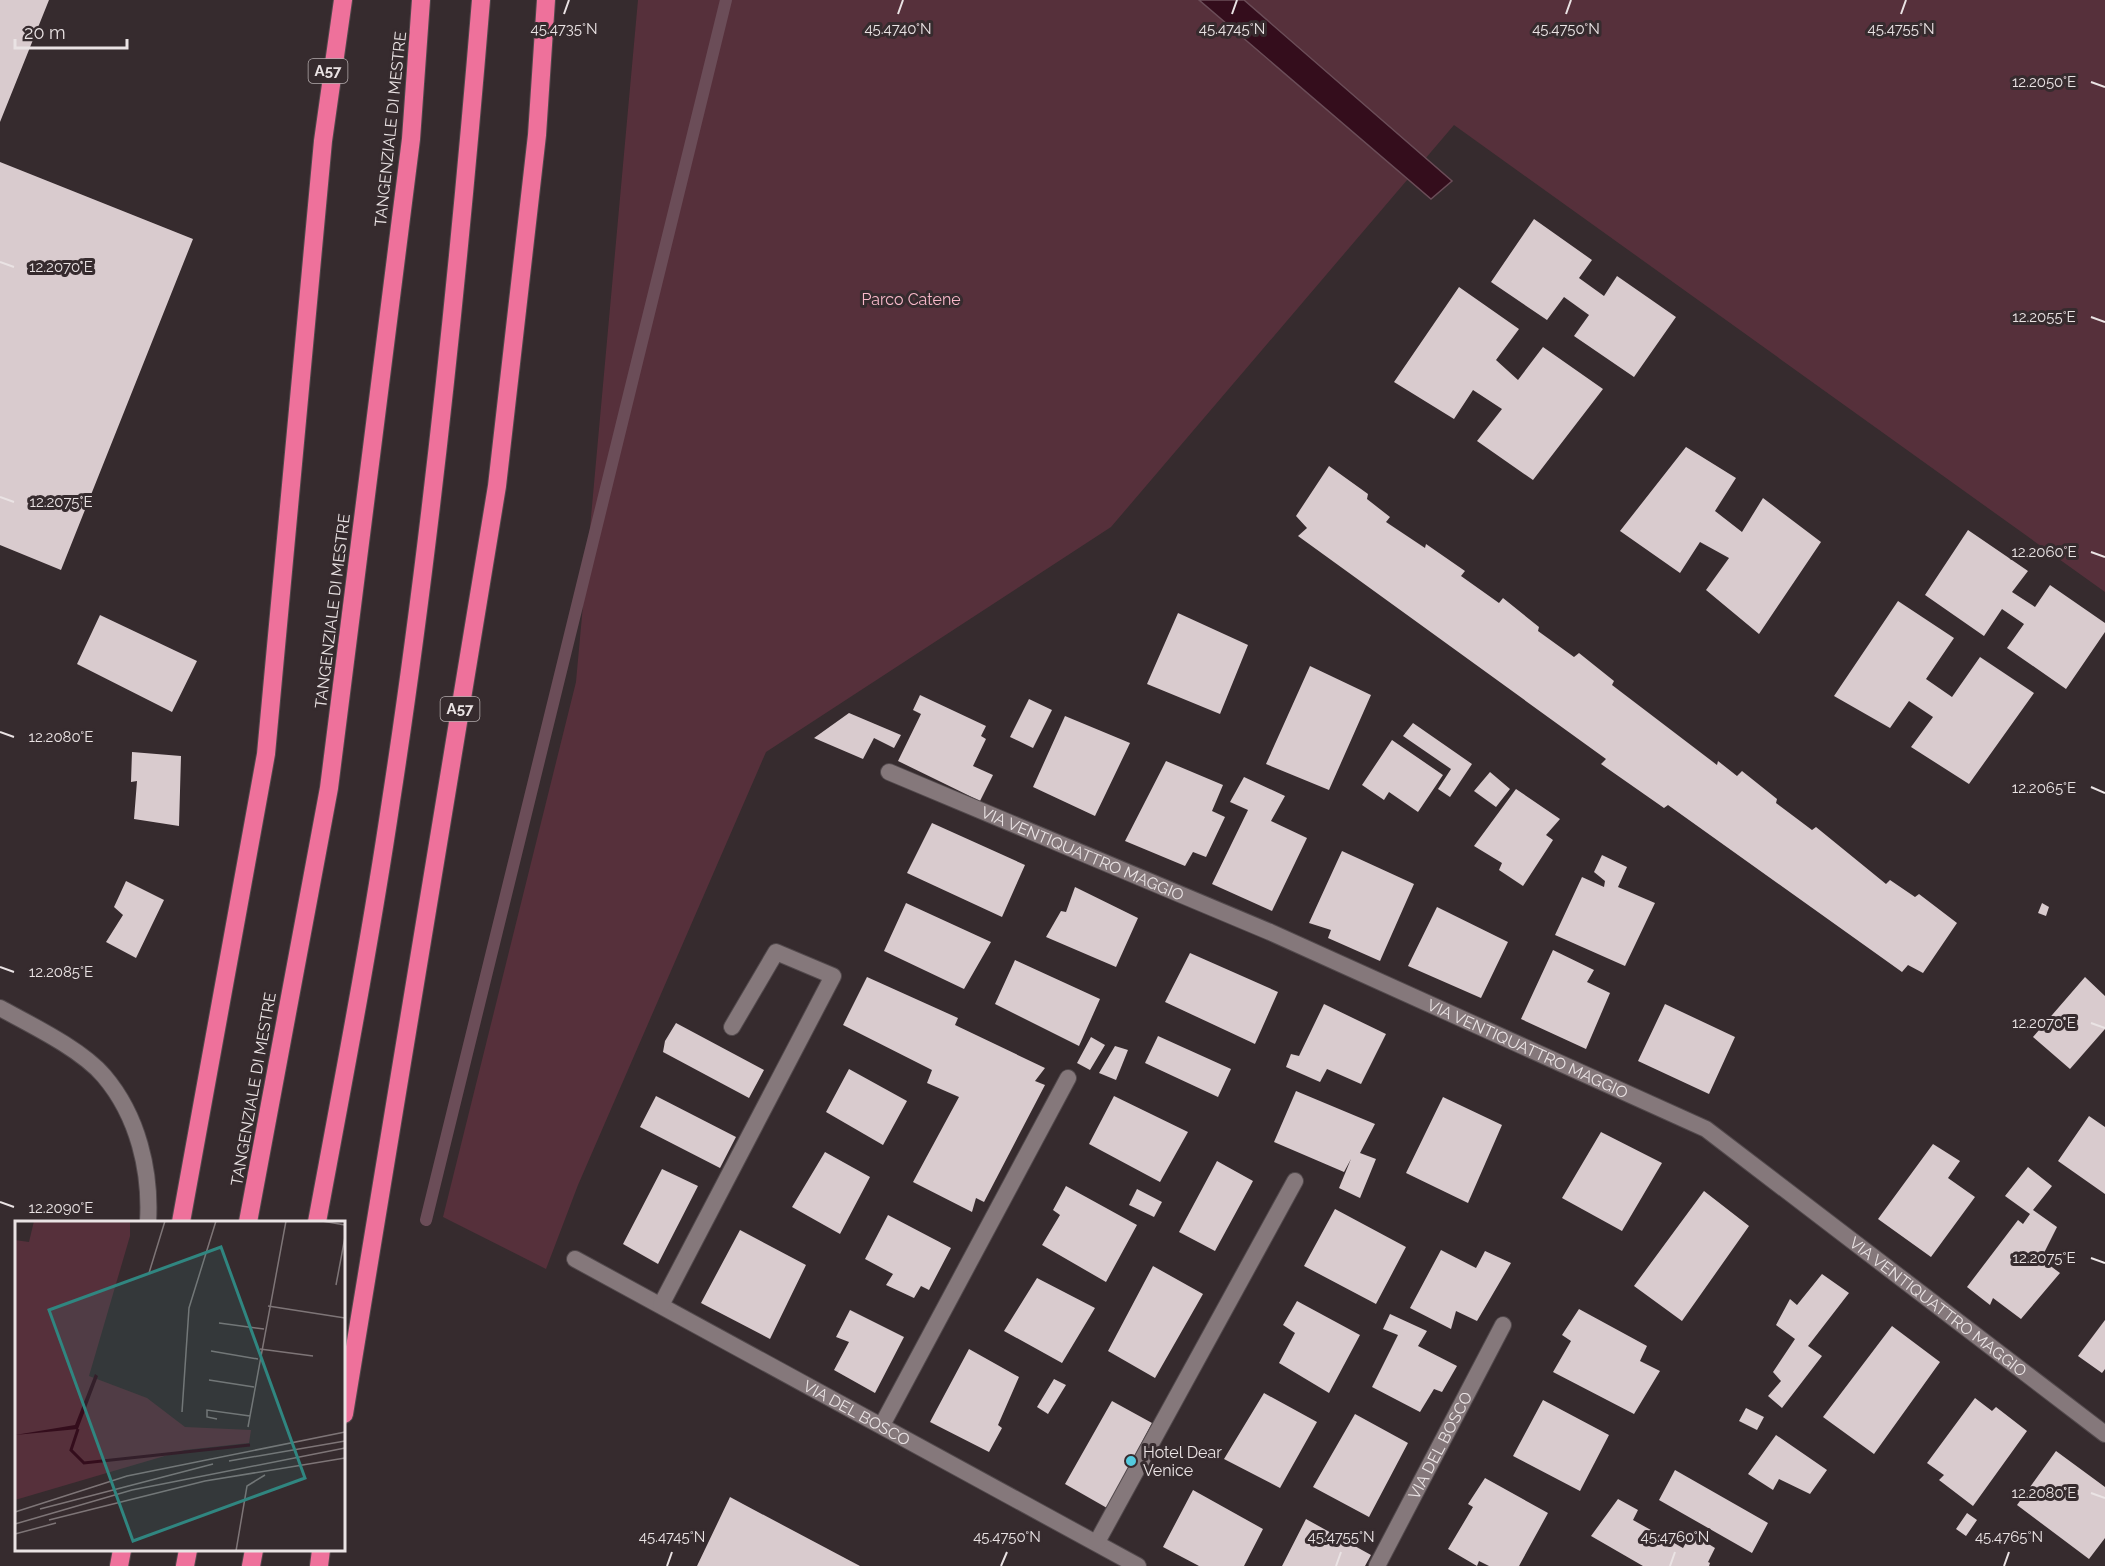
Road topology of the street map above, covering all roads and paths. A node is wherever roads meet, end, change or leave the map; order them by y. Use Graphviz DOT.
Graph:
graph roads {
  1 [pos="332,0"];
  2 [pos="343,0"];
  3 [pos="421,0"];
  4 [pos="481,0"];
  5 [pos="546,0"];
  6 [pos="323,141"];
  7 [pos="889,772"];
  8 [pos="0,1008"];
  9 [pos="732,1027"];
  10 [pos="1068,1078"];
  11 [pos="1295,1181"];
  12 [pos="148,1221"];
  13 [pos="181,1221"];
  14 [pos="248,1221"];
  15 [pos="317,1221"];
  16 [pos="575,1259"];
  17 [pos="661,1305"];
  18 [pos="1503,1325"];
  19 [pos="345,1408"];
  20 [pos="882,1425"];
  21 [pos="2105,1434"];
  22 [pos="1097,1542"];
  23 [pos="122,1551"];
  24 [pos="188,1551"];
  25 [pos="254,1551"];
  26 [pos="321,1551"];
  27 [pos="118,1566"];
  28 [pos="185,1566"];
  29 [pos="251,1566"];
  30 [pos="319,1566"];
  31 [pos="1138,1566"];
  32 [pos="1377,1566"];
  1 -- 6 [label="highway, A57"];
  2 -- 6 [label="highway, A57"];
  3 -- 14 [label="highway, TANGENZIALE DI MESTRE"];
  4 -- 15 [label="highway"];
  5 -- 19 [label="highway, A57"];
  6 -- 13 [label="highway, A57"];
  7 -- 21 [label="street, VIA VENTIQUATTRO MAGGIO"];
  8 -- 12 [label="street"];
  9 -- 17 [label="street"];
  10 -- 20 [label="street"];
  11 -- 22 [label="street"];
  16 -- 17 [label="street, VIA DEL BOSCO"];
  17 -- 20 [label="street, VIA DEL BOSCO"];
  18 -- 32 [label="street, VIA DEL BOSCO"];
  20 -- 22 [label="street, VIA DEL BOSCO"];
  22 -- 31 [label="street, VIA DEL BOSCO"];
  23 -- 27 [label="highway"];
  24 -- 28 [label="highway"];
  25 -- 29 [label="highway"];
  26 -- 30 [label="highway"];
}
